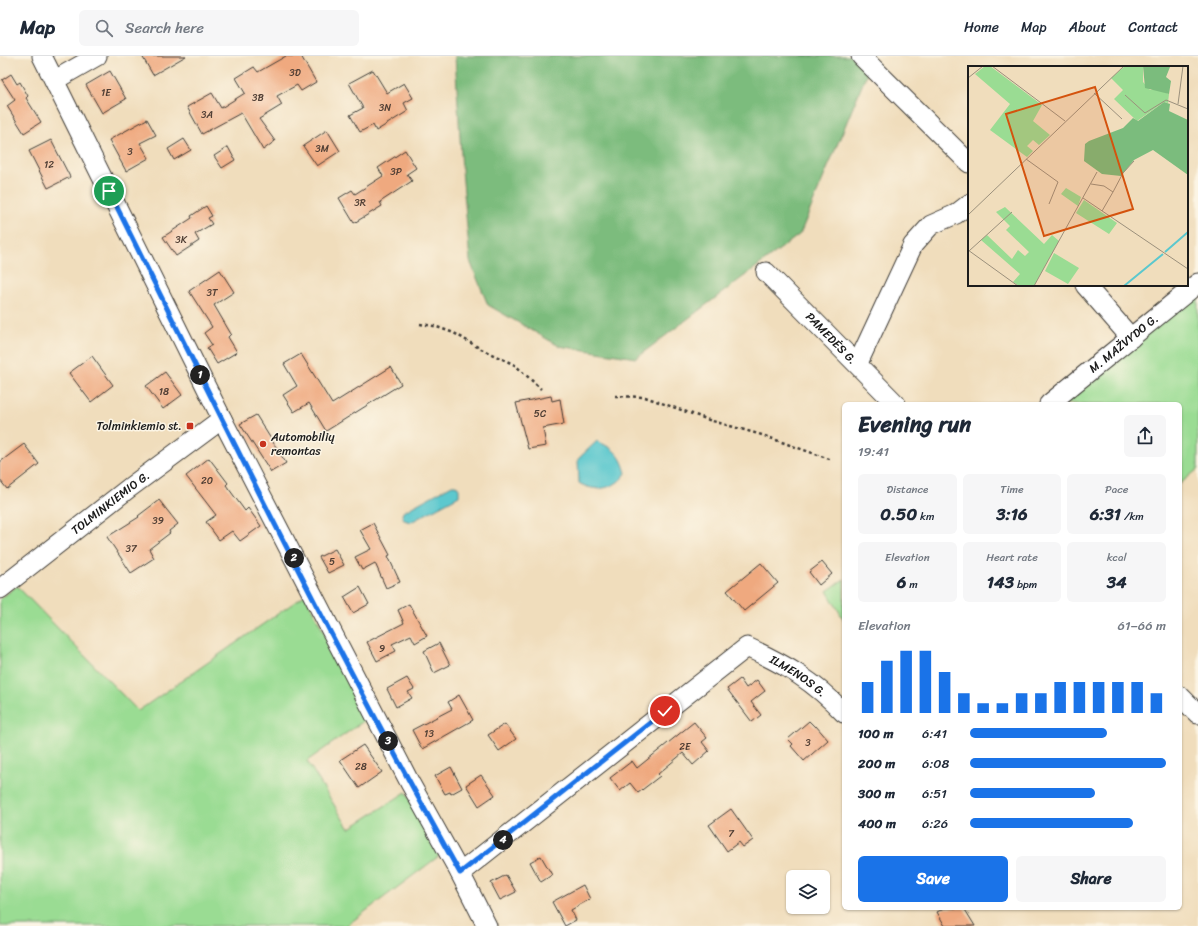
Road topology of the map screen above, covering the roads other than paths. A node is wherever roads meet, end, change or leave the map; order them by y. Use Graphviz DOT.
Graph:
graph roads {
  1 [pos="42,56"];
  2 [pos="97,56"];
  3 [pos="861,56"];
  4 [pos="55,80"];
  5 [pos="968,162"];
  6 [pos="968,205"];
  7 [pos="766,272"];
  8 [pos="1198,283"];
  9 [pos="1086,286"];
  10 [pos="1131,338"];
  11 [pos="858,363"];
  12 [pos="894,402"];
  13 [pos="1051,402"];
  14 [pos="222,419"];
  15 [pos="0,589"];
  16 [pos="1182,698"];
  17 [pos="842,711"];
  18 [pos="1198,714"];
  19 [pos="460,873"];
  20 [pos="487,926"];
  1 -- 4 [label="street"];
  2 -- 4 [label="street"];
  3 -- 5 [label="street"];
  4 -- 14 [label="street"];
  6 -- 11 [label="street"];
  7 -- 11 [label="street, PAMEDĖS G."];
  8 -- 10 [label="street, M. MAŽVYDO G."];
  9 -- 10 [label="street"];
  10 -- 13 [label="street, M. MAŽVYDO G."];
  11 -- 12 [label="street, PAMEDĖS G."];
  14 -- 15 [label="street, TOLMINKIEMIO G."];
  14 -- 19 [label="street"];
  16 -- 18 [label="street"];
  17 -- 19 [label="street, ILMENOS G."];
  19 -- 20 [label="street"];
}
